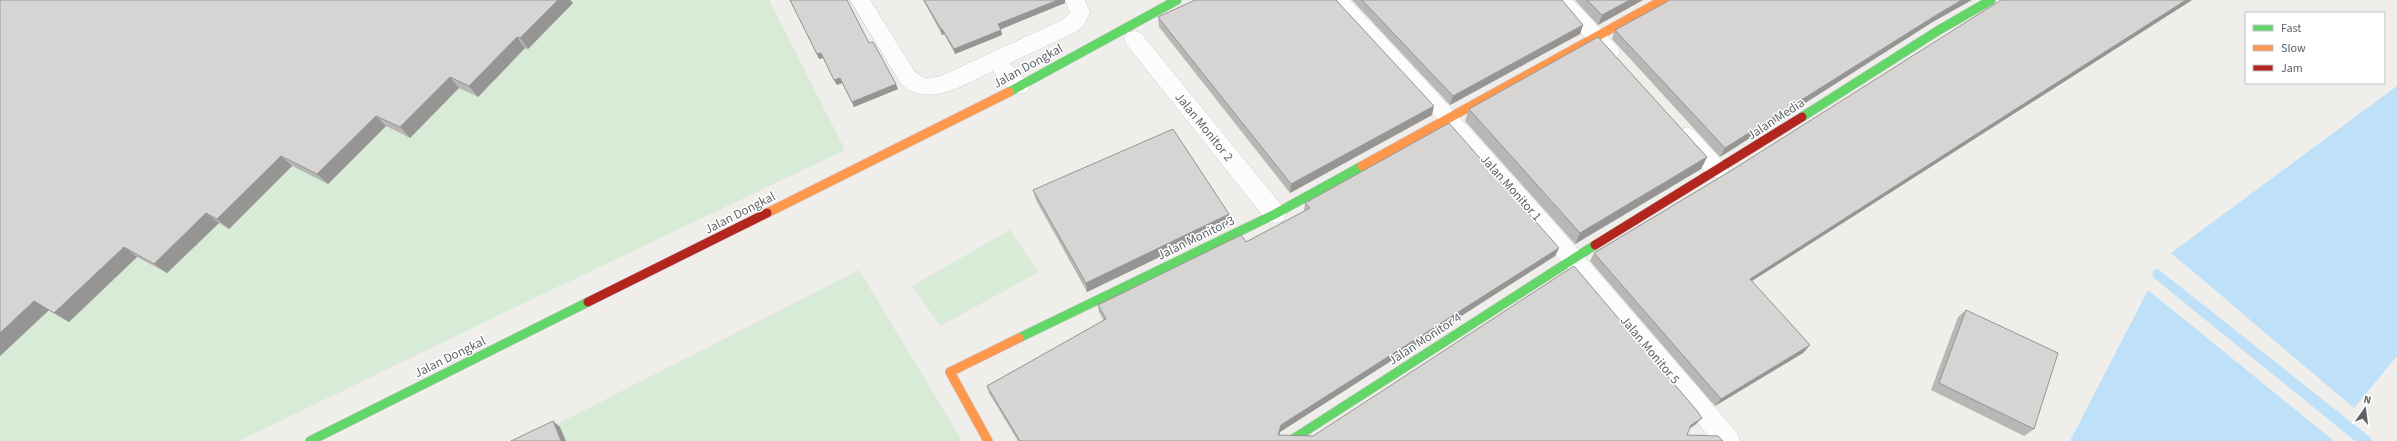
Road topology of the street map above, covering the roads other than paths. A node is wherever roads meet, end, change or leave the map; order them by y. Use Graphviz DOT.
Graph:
graph roads {
  1 [pos="860,0"];
  2 [pos="1075,0"];
  3 [pos="1177,0"];
  4 [pos="1338,0"];
  5 [pos="1561,0"];
  6 [pos="1663,0"];
  7 [pos="1991,0"];
  8 [pos="1596,36"];
  9 [pos="1134,39"];
  10 [pos="998,61"];
  11 [pos="1623,66"];
  12 [pos="1020,86"];
  13 [pos="1449,118"];
  14 [pos="1676,124"];
  15 [pos="1718,171"];
  16 [pos="1275,214"];
  17 [pos="1573,258"];
  18 [pos="1715,435"];
  19 [pos="310,441"];
  20 [pos="988,441"];
  21 [pos="1290,441"];
  1 -- 10 [label="street"];
  2 -- 10 [label="street"];
  3 -- 12 [label="street, Jalan Dongkal"];
  4 -- 13 [label="street, Jalan Monitor 1"];
  5 -- 8 [label="street"];
  6 -- 8 [label="street, Jalan Monitor 3"];
  7 -- 15 [label="street, Jalan Media"];
  8 -- 11 [label="street"];
  8 -- 13 [label="street, Jalan Monitor 3"];
  9 -- 16 [label="street, Jalan Monitor 2"];
  10 -- 12 [label="street"];
  12 -- 19 [label="street, Jalan Dongkal"];
  13 -- 16 [label="street, Jalan Monitor 3"];
  13 -- 17 [label="street, Jalan Monitor 1"];
  14 -- 15 [label="street"];
  15 -- 17 [label="street, Jalan Media"];
  16 -- 20 [label="street, Jalan Monitor 3"];
  17 -- 18 [label="street, Jalan Monitor 5"];
  17 -- 21 [label="street, Jalan Monitor 4"];
}
